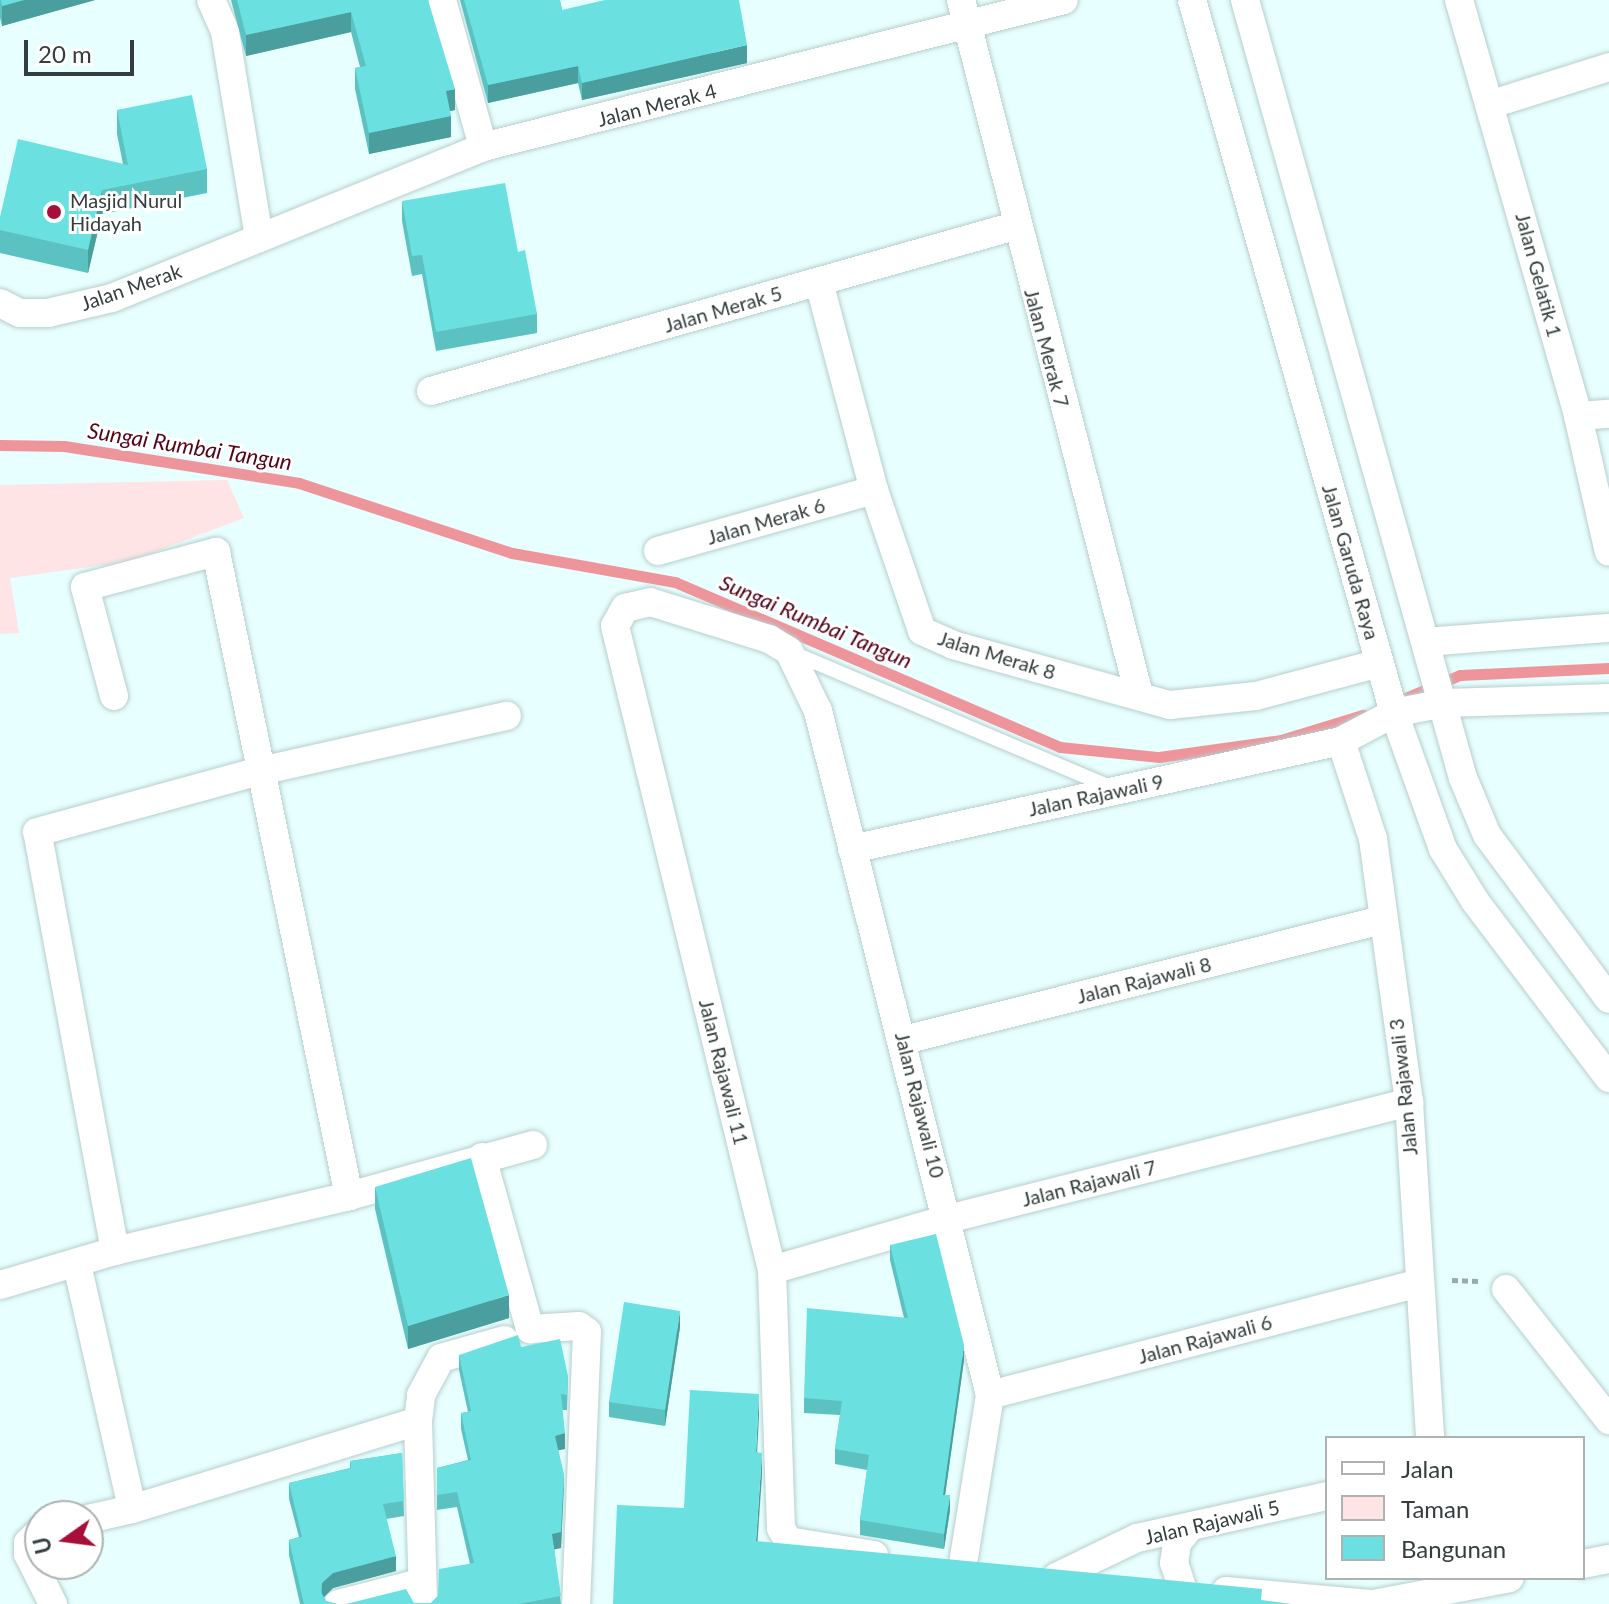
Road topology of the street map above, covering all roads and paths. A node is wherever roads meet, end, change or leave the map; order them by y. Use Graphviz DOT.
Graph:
graph roads {
  1 [pos="211,0"];
  2 [pos="442,0"];
  3 [pos="961,0"];
  4 [pos="1064,0"];
  5 [pos="1192,0"];
  6 [pos="1245,0"];
  7 [pos="1459,0"];
  8 [pos="969,28"];
  9 [pos="1609,67"];
  10 [pos="1492,104"];
  11 [pos="483,147"];
  12 [pos="1015,226"];
  13 [pos="259,238"];
  14 [pos="819,282"];
  15 [pos="0,303"];
  16 [pos="431,391"];
  17 [pos="1609,414"];
  18 [pos="1578,416"];
  19 [pos="874,490"];
  20 [pos="658,551"];
  21 [pos="1609,552"];
  22 [pos="1609,628"];
  23 [pos="789,651"];
  24 [pos="1429,653"];
  25 [pos="1382,671"];
  26 [pos="1139,695"];
  27 [pos="114,696"];
  28 [pos="1606,701"];
  29 [pos="1444,703"];
  30 [pos="1394,713"];
  31 [pos="507,716"];
  32 [pos="1341,741"];
  33 [pos="260,771"];
  34 [pos="1117,790"];
  35 [pos="852,849"];
  36 [pos="1383,920"];
  37 [pos="1609,999"];
  38 [pos="904,1040"];
  39 [pos="1609,1078"];
  40 [pos="1409,1102"];
  41 [pos="533,1145"];
  42 [pos="482,1157"];
  43 [pos="349,1196"];
  44 [pos="948,1219"];
  45 [pos="115,1251"];
  46 [pos="77,1264"];
  47 [pos="772,1270"];
  48 [pos="1419,1283"];
  49 [pos="0,1285"];
  50 [pos="1506,1289"];
  51 [pos="530,1329"];
  52 [pos="990,1395"];
  53 [pos="1609,1420"];
  54 [pos="418,1421"];
  55 [pos="1430,1436"];
  56 [pos="1325,1496"];
  57 [pos="132,1509"];
  58 [pos="104,1515"];
  59 [pos="1190,1527"];
  60 [pos="904,1559"];
  61 [pos="1609,1559"];
  62 [pos="933,1564"];
  63 [pos="1585,1564"];
  64 [pos="962,1569"];
  65 [pos="993,1571"];
  66 [pos="1025,1574"];
  67 [pos="1056,1577"];
  68 [pos="41,1580"];
  69 [pos="1383,1580"];
  70 [pos="1499,1580"];
  71 [pos="1119,1582"];
  72 [pos="1150,1585"];
  73 [pos="1182,1587"];
  74 [pos="421,1594"];
  75 [pos="53,1604"];
  76 [pos="338,1604"];
  77 [pos="576,1604"];
  78 [pos="1373,1604"];
  1 -- 13 [label="street"];
  2 -- 11 [label="street"];
  3 -- 8 [label="street, Jalan Merak 7"];
  4 -- 8 [label="street, Jalan Merak 4"];
  5 -- 25 [label="street, Jalan Garuda Raya"];
  6 -- 24 [label="street"];
  7 -- 10 [label="street, Jalan Gelatik 1"];
  8 -- 11 [label="street, Jalan Merak 4"];
  8 -- 12 [label="street, Jalan Merak 7"];
  9 -- 10 [label="street"];
  10 -- 18 [label="street, Jalan Gelatik 1"];
  11 -- 13 [label="street, Jalan Merak 4"];
  12 -- 14 [label="street, Jalan Merak 5"];
  12 -- 26 [label="street, Jalan Merak 7"];
  13 -- 15 [label="street, Jalan Merak"];
  14 -- 16 [label="street, Jalan Merak 5"];
  14 -- 19 [label="street, Jalan Merak 8"];
  17 -- 18 [label="street"];
  18 -- 21 [label="street, Jalan Gelatik 1"];
  19 -- 20 [label="street, Jalan Merak 6"];
  19 -- 26 [label="street, Jalan Merak 8"];
  22 -- 24 [label="street"];
  23 -- 34 [label="lane"];
  23 -- 35 [label="street, Jalan Rajawali 10"];
  23 -- 47 [label="street, Jalan Rajawali 11"];
  24 -- 29 [label="street"];
  25 -- 26 [label="street, Jalan Merak 8"];
  25 -- 30 [label="street, Jalan Garuda Raya"];
  27 -- 33 [label="street"];
  28 -- 29 [label="street, Jalan Rajawali 9"];
  29 -- 30 [label="street, Jalan Rajawali 9"];
  29 -- 37 [label="street"];
  30 -- 32 [label="street, Jalan Rajawali 9"];
  30 -- 39 [label="street, Jalan Garuda Raya"];
  31 -- 33 [label="street"];
  32 -- 34 [label="street, Jalan Rajawali 9"];
  32 -- 36 [label="street, Jalan Rajawali 3"];
  33 -- 43 [label="street"];
  33 -- 45 [label="street"];
  34 -- 35 [label="street, Jalan Rajawali 9"];
  35 -- 38 [label="street, Jalan Rajawali 10"];
  36 -- 38 [label="street, Jalan Rajawali 8"];
  36 -- 40 [label="street, Jalan Rajawali 3"];
  38 -- 44 [label="street, Jalan Rajawali 10"];
  40 -- 44 [label="street, Jalan Rajawali 7"];
  40 -- 48 [label="street, Jalan Rajawali 3"];
  41 -- 42 [label="street"];
  42 -- 43 [label="street"];
  42 -- 51 [label="street"];
  43 -- 45 [label="street"];
  44 -- 47 [label="street, Jalan Rajawali 7"];
  44 -- 52 [label="street, Jalan Rajawali 10"];
  45 -- 46 [label="street"];
  46 -- 49 [label="street"];
  46 -- 57 [label="street"];
  47 -- 60 [label="street, Jalan Rajawali 11"];
  48 -- 50 [label="path"];
  48 -- 52 [label="street, Jalan Rajawali 6"];
  48 -- 55 [label="street, Jalan Rajawali 3"];
  50 -- 53 [label="street"];
  51 -- 54 [label="street"];
  51 -- 77 [label="street"];
  52 -- 64 [label="street, Jalan Rajawali 10"];
  54 -- 57 [label="street"];
  54 -- 74 [label="street"];
  56 -- 59 [label="street, Jalan Rajawali 5"];
  57 -- 58 [label="street"];
  59 -- 67 [label="street, Jalan Rajawali 5"];
  59 -- 73 [label="street"];
  61 -- 63 [label="street"];
  62 -- 64 [label="street"];
  64 -- 65 [label="street"];
  66 -- 67 [label="street"];
  67 -- 71 [label="street"];
  68 -- 75 [label="street"];
  69 -- 78 [label="street"];
  70 -- 78 [label="street"];
  72 -- 73 [label="street"];
  73 -- 78 [label="street"];
  74 -- 76 [label="street"];
}
